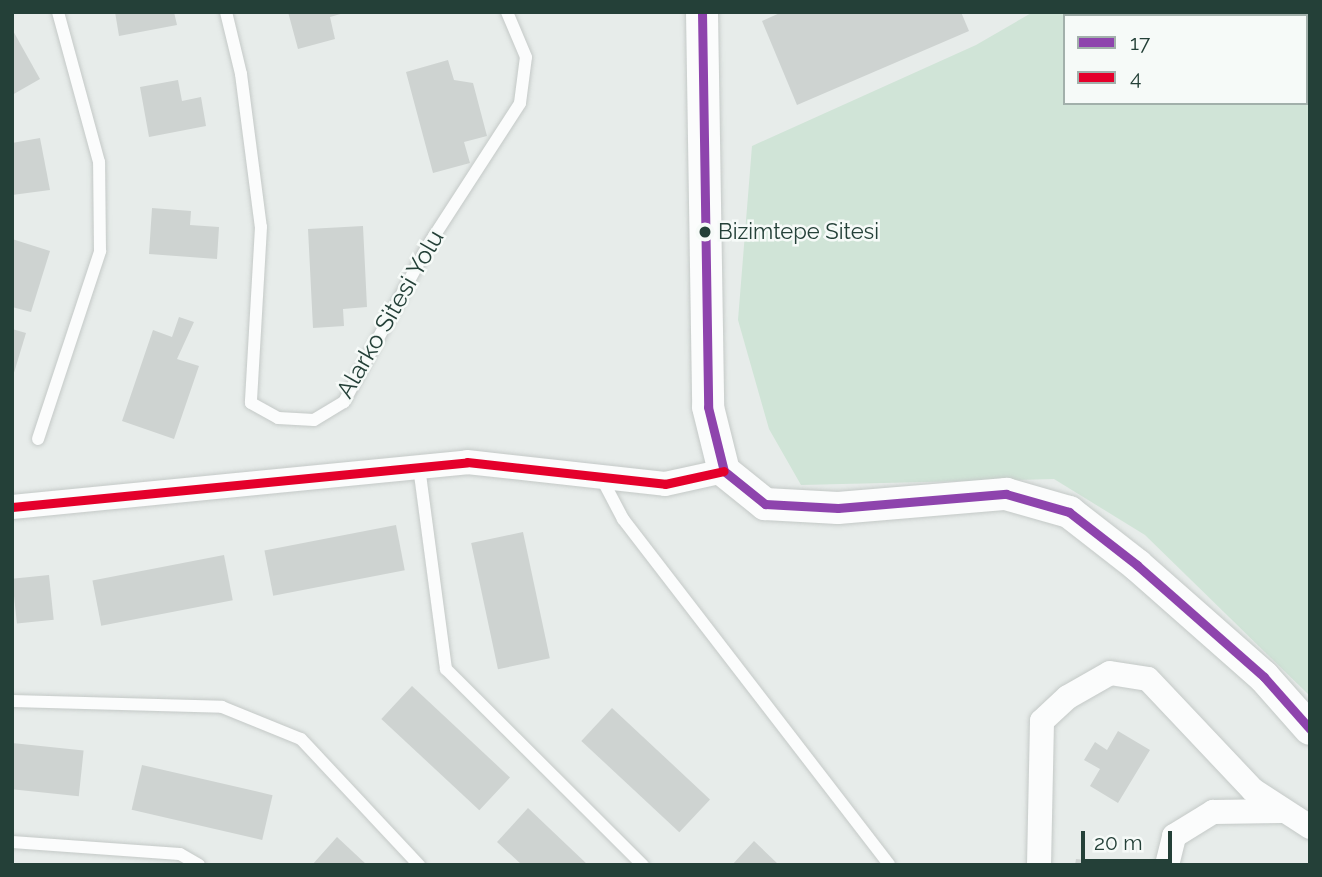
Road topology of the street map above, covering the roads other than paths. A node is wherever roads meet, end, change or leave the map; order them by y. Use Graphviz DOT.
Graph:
graph roads {
  1 [pos="58,12"];
  2 [pos="226,12"];
  3 [pos="507,12"];
  4 [pos="702,12"];
  5 [pos="38,439"];
  6 [pos="419,467"];
  7 [pos="723,471"];
  8 [pos="602,479"];
  9 [pos="12,507"];
  10 [pos="12,701"];
  11 [pos="1310,729"];
  12 [pos="1281,811"];
  13 [pos="1310,827"];
  14 [pos="12,842"];
  15 [pos="199,865"];
  16 [pos="419,865"];
  17 [pos="643,865"];
  18 [pos="889,865"];
  19 [pos="1040,865"];
  20 [pos="1167,865"];
  1 -- 5 [label="lane"];
  2 -- 3 [label="lane, Alarko Sitesi Yolu"];
  4 -- 7 [label="street"];
  6 -- 8 [label="street"];
  6 -- 9 [label="street"];
  6 -- 17 [label="lane"];
  7 -- 8 [label="street"];
  7 -- 11 [label="street"];
  8 -- 18 [label="lane"];
  10 -- 16 [label="lane"];
  12 -- 13 [label="street"];
  12 -- 19 [label="street"];
  12 -- 20 [label="street"];
  14 -- 15 [label="lane"];
}
